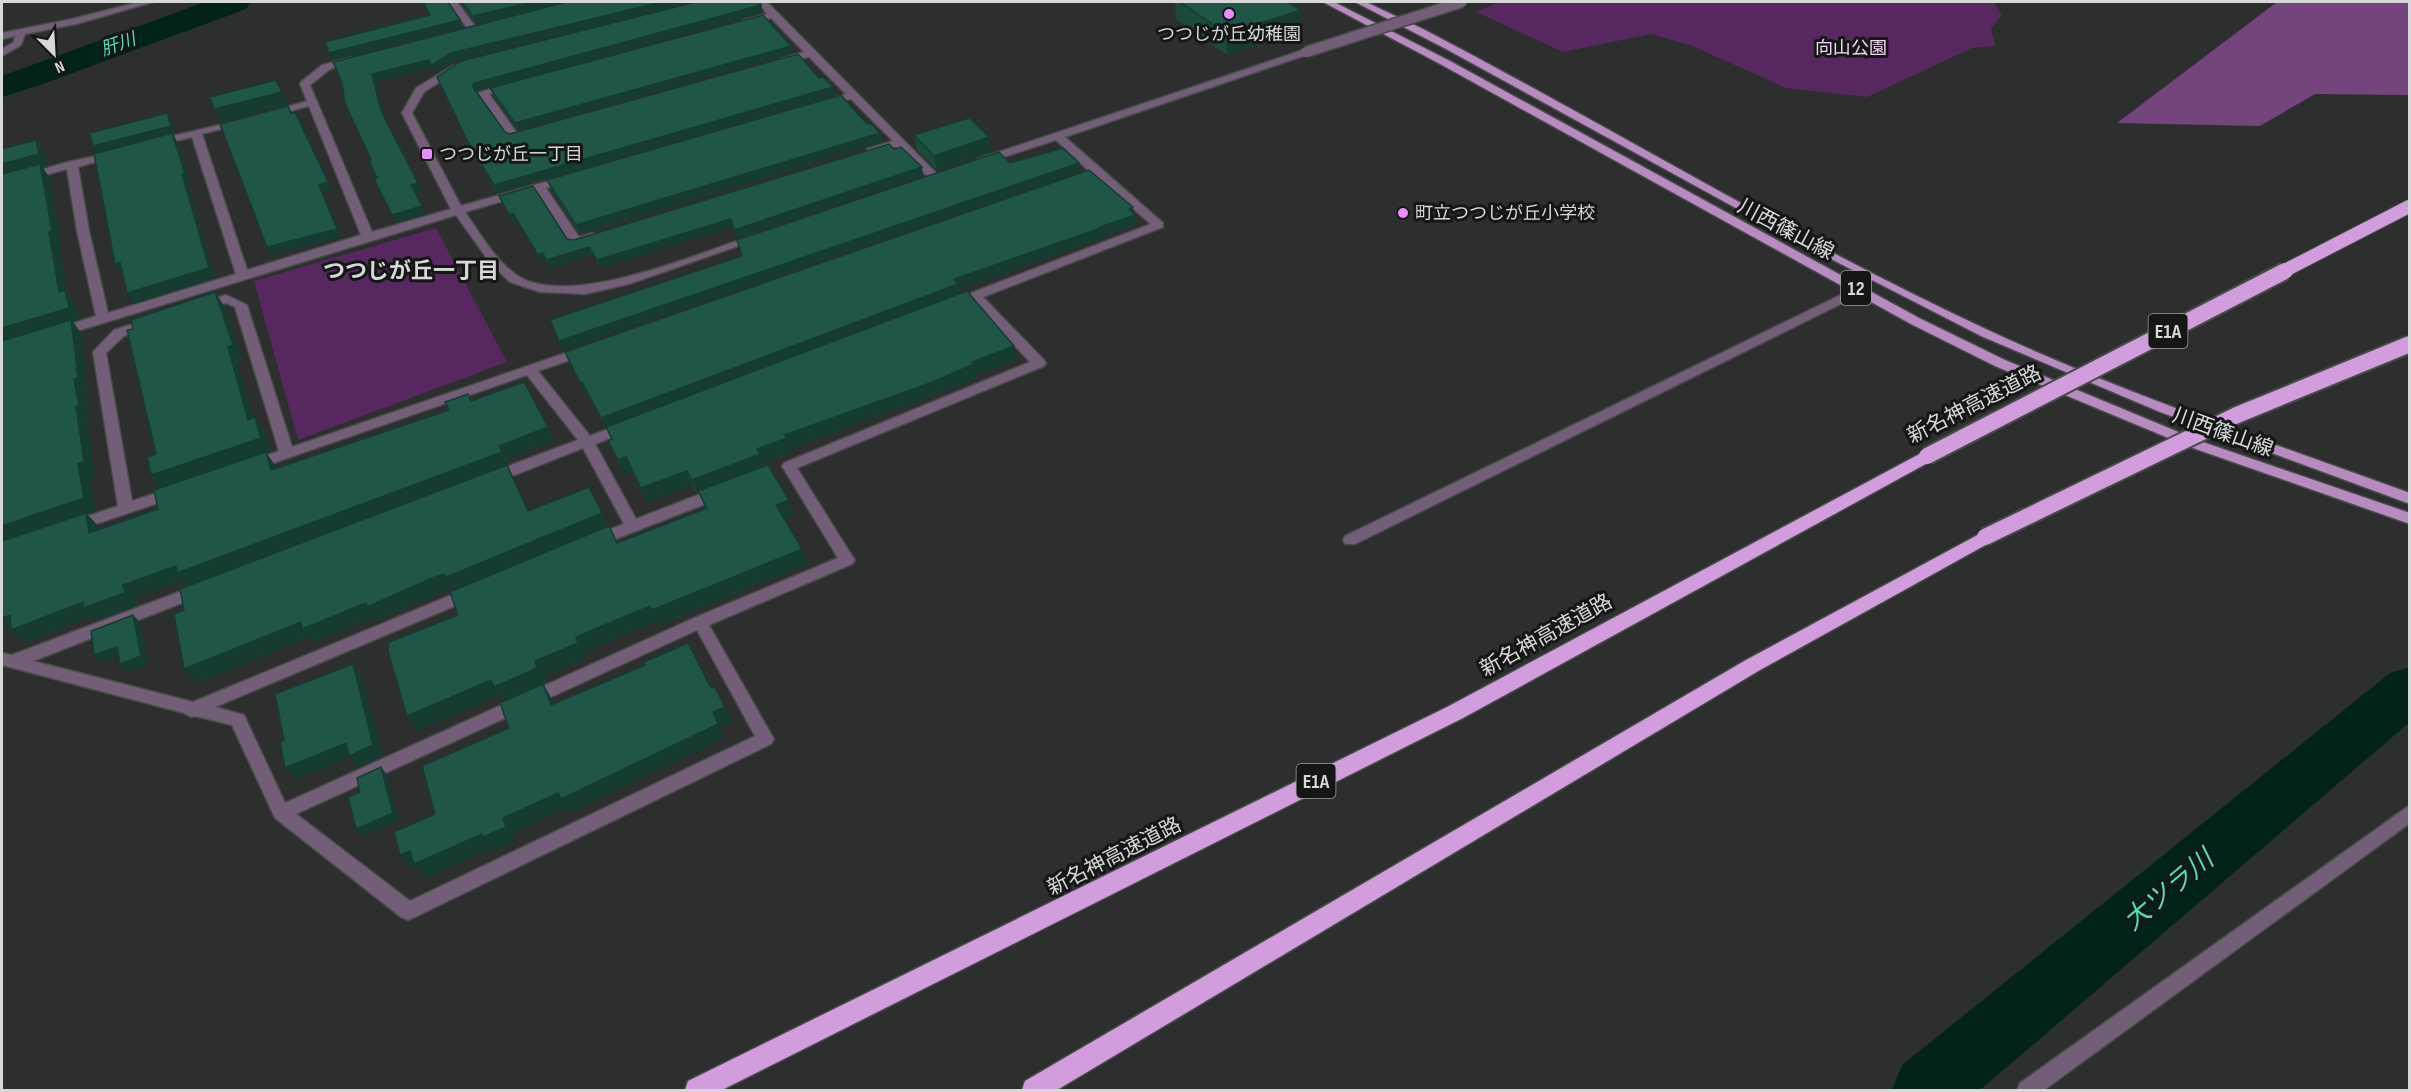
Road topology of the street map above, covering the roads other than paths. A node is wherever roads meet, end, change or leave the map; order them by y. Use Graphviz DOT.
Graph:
graph roads {
  1 [pos="148,2"];
  2 [pos="453,2"];
  3 [pos="764,2"];
  4 [pos="1328,2"];
  5 [pos="1360,2"];
  6 [pos="1462,2"];
  7 [pos="772,15"];
  8 [pos="739,24"];
  9 [pos="472,29"];
  10 [pos="21,32"];
  11 [pos="2,36"];
  12 [pos="2,53"];
  13 [pos="811,53"];
  14 [pos="360,58"];
  15 [pos="470,63"];
  16 [pos="777,63"];
  17 [pos="516,84"];
  18 [pos="854,95"];
  19 [pos="313,102"];
  20 [pos="809,108"];
  21 [pos="537,130"];
  22 [pos="196,132"];
  23 [pos="1058,136"];
  24 [pos="899,142"];
  25 [pos="854,156"];
  26 [pos="72,165"];
  27 [pos="968,166"];
  28 [pos="1097,172"];
  29 [pos="573,177"];
  30 [pos="934,177"];
  31 [pos="1075,180"];
  32 [pos="2,184"];
  33 [pos="540,187"];
  34 [pos="2409,206"];
  35 [pos="458,211"];
  36 [pos="609,232"];
  37 [pos="765,234"];
  38 [pos="368,237"];
  39 [pos="242,275"];
  40 [pos="1859,290"];
  41 [pos="183,312"];
  42 [pos="103,318"];
  43 [pos="162,319"];
  44 [pos="47,336"];
  45 [pos="2409,344"];
  46 [pos="596,346"];
  47 [pos="530,369"];
  48 [pos="642,421"];
  49 [pos="586,442"];
  50 [pos="287,453"];
  51 [pos="233,472"];
  52 [pos="476,484"];
  53 [pos="736,486"];
  54 [pos="190,487"];
  55 [pos="2409,499"];
  56 [pos="126,509"];
  57 [pos="2409,519"];
  58 [pos="632,526"];
  59 [pos="58,532"];
  60 [pos="1350,540"];
  61 [pos="576,549"];
  62 [pos="211,586"];
  63 [pos="488,586"];
  64 [pos="700,622"];
  65 [pos="7,660"];
  66 [pos="191,710"];
  67 [pos="280,813"];
  68 [pos="2408,817"];
  69 [pos="697,1090"];
  70 [pos="1034,1090"];
  71 [pos="2027,1090"];
  1 -- 10 [label="street"];
  2 -- 9 [label="street"];
  3 -- 7 [label="street"];
  4 -- 40 [label="main road, 川西篠山線 / 12"];
  5 -- 55 [label="main road, 川西篠山線 / 12"];
  6 -- 23 [label="street, bridge"];
  7 -- 8 [label="street"];
  7 -- 13 [label="street"];
  10 -- 11 [label="street"];
  10 -- 12 [label="street"];
  13 -- 16 [label="street"];
  13 -- 18 [label="street"];
  14 -- 19 [label="street"];
  15 -- 35 [label="street"];
  17 -- 21 [label="street"];
  18 -- 20 [label="street"];
  18 -- 24 [label="street"];
  19 -- 22 [label="street"];
  19 -- 38 [label="street"];
  22 -- 26 [label="street"];
  22 -- 39 [label="street"];
  23 -- 27 [label="street"];
  23 -- 28 [label="street"];
  24 -- 25 [label="street"];
  24 -- 30 [label="street"];
  26 -- 32 [label="street"];
  26 -- 42 [label="street"];
  28 -- 31 [label="street"];
  28 -- 64 [label="street"];
  29 -- 33 [label="street"];
  33 -- 35 [label="street"];
  33 -- 36 [label="street"];
  34 -- 69 [label="highway, 新名神高速道路 / E1A, bridge"];
  35 -- 37 [label="street"];
  35 -- 38 [label="street"];
  38 -- 39 [label="street"];
  39 -- 42 [label="street"];
  40 -- 57 [label="main road, 川西篠山線 / 12"];
  40 -- 60 [label="street"];
  41 -- 50 [label="street"];
  42 -- 44 [label="street"];
  43 -- 56 [label="street"];
  45 -- 70 [label="highway, bridge"];
  46 -- 47 [label="street"];
  47 -- 49 [label="street"];
  47 -- 50 [label="street"];
  48 -- 49 [label="street"];
  49 -- 52 [label="street"];
  49 -- 58 [label="street"];
  50 -- 51 [label="street"];
  53 -- 58 [label="street"];
  54 -- 56 [label="street"];
  56 -- 59 [label="street"];
  58 -- 61 [label="street"];
  62 -- 65 [label="street"];
  63 -- 66 [label="street"];
  64 -- 67 [label="street"];
  64 -- 67 [label="street"];
  65 -- 66 [label="street"];
  66 -- 67 [label="street"];
  68 -- 71 [label="street"];
}
